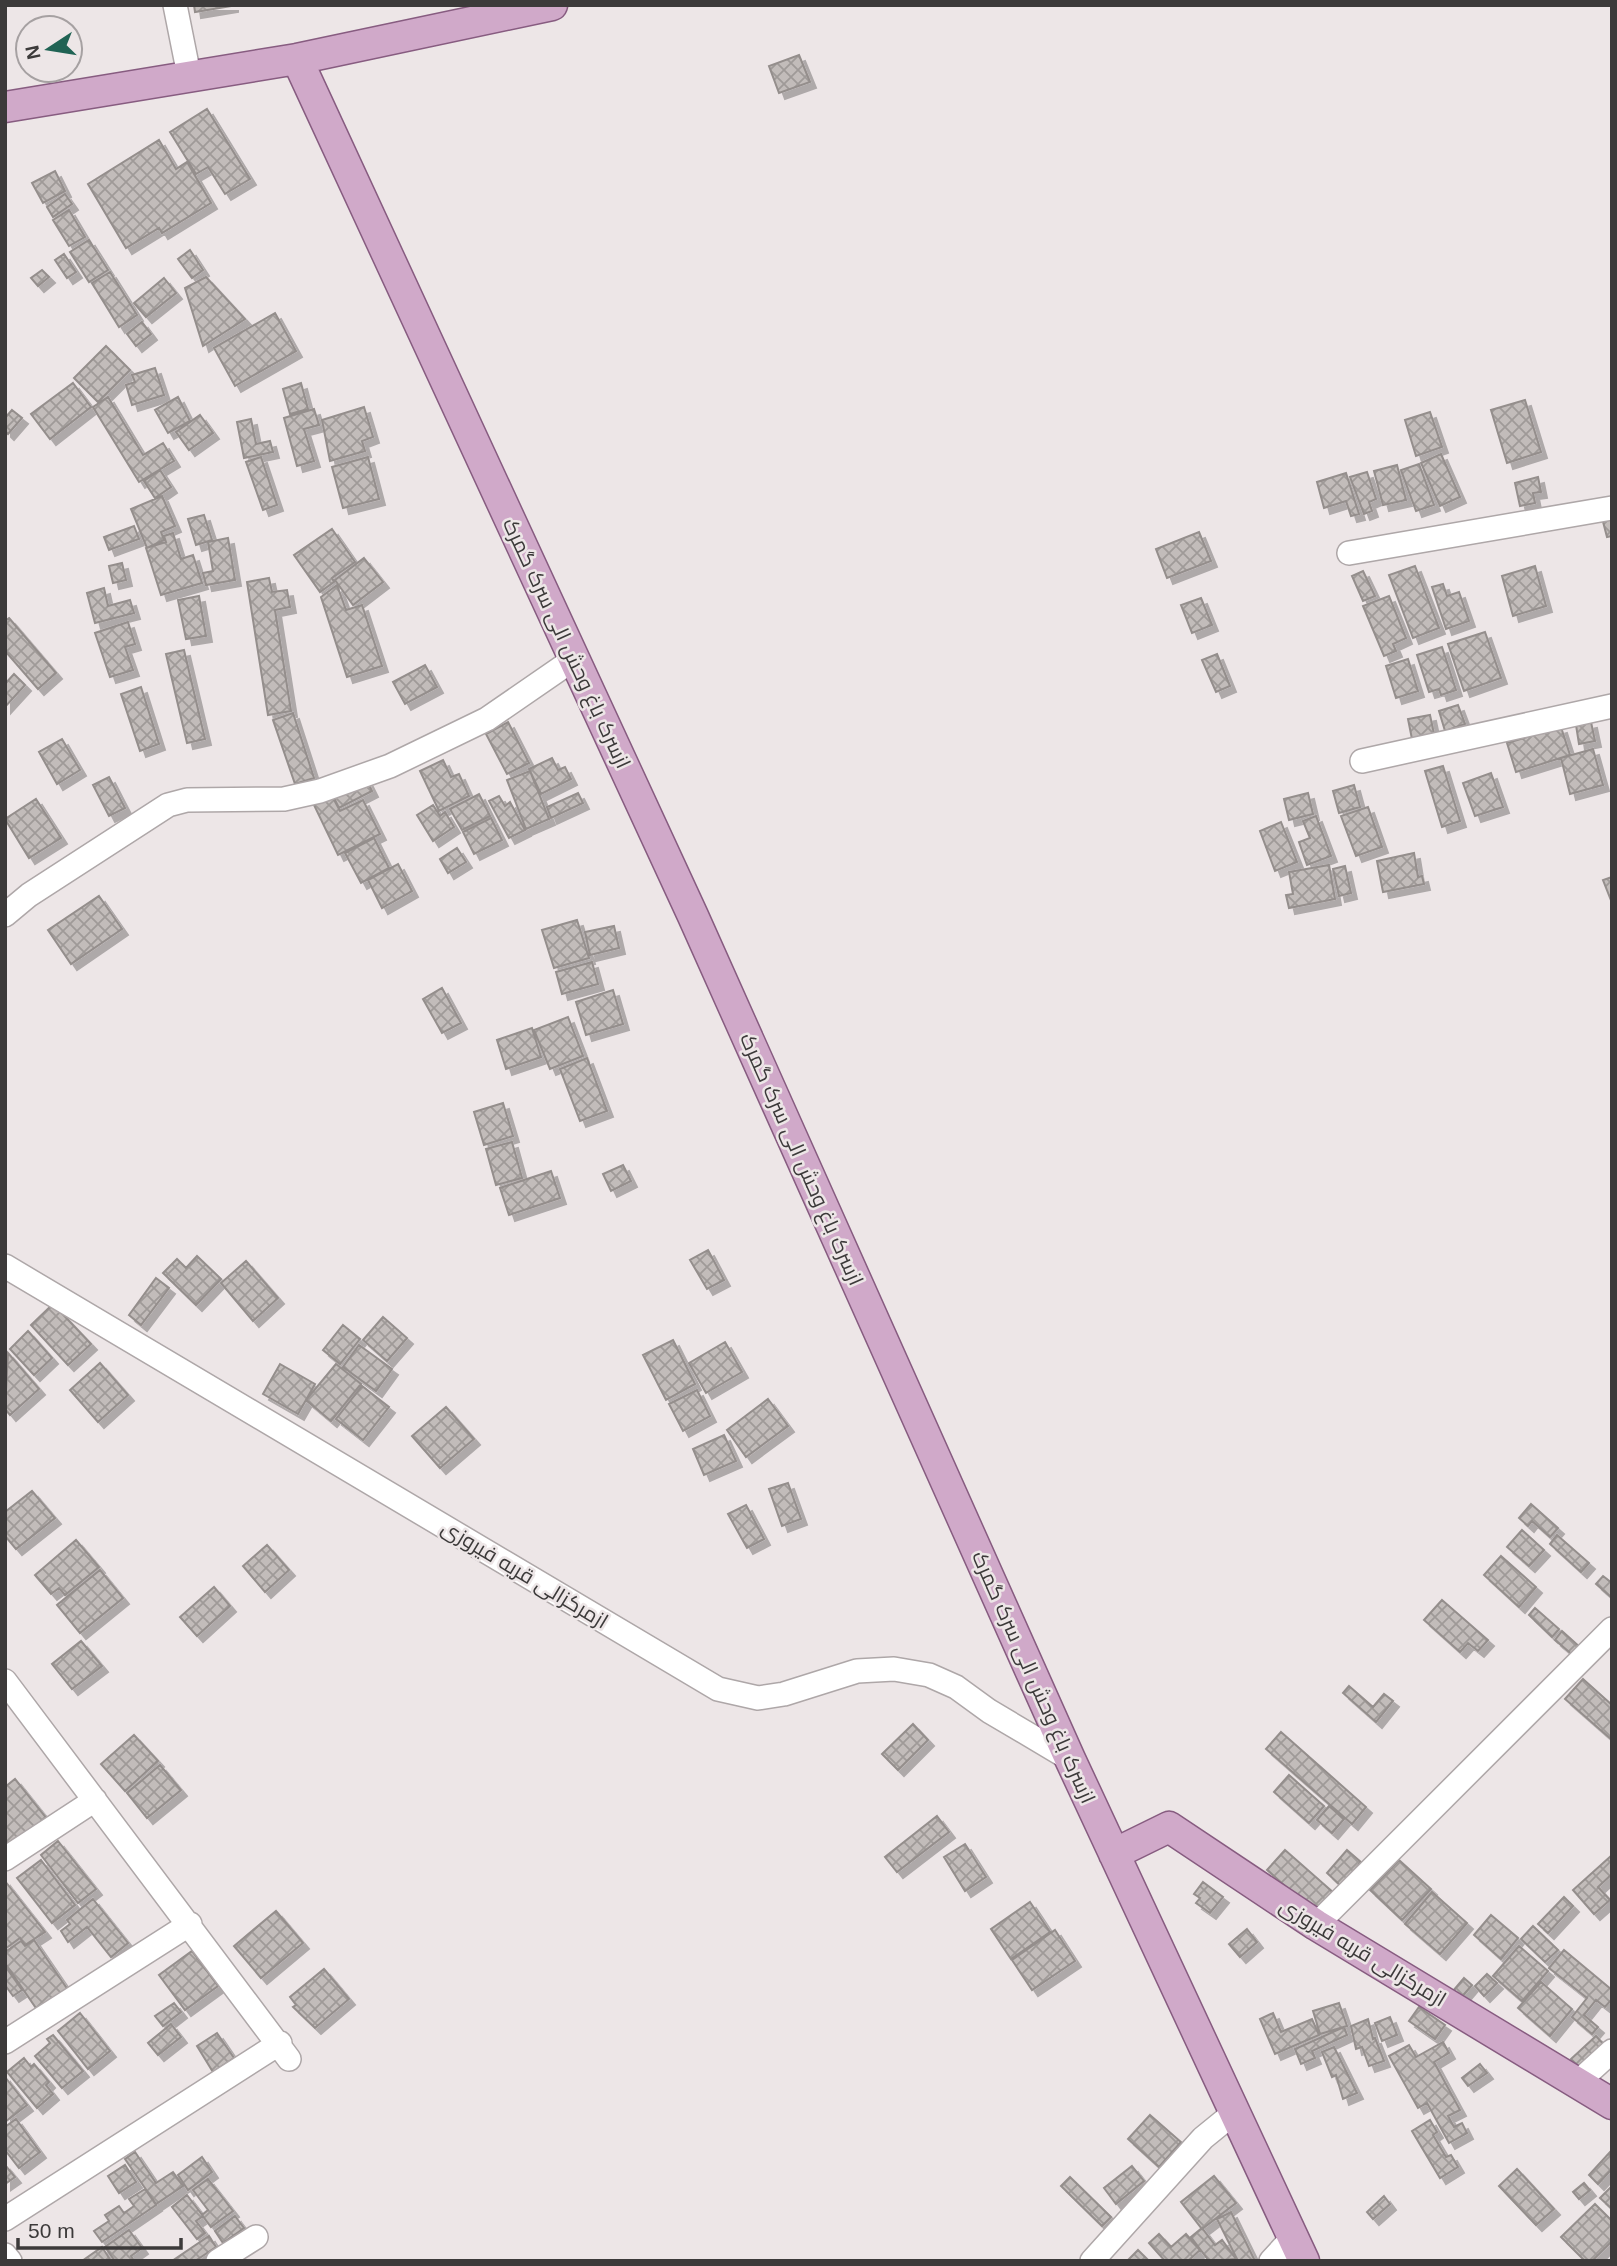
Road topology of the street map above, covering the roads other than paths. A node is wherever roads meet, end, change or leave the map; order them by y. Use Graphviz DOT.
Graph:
graph roads {
  1 [pos="175,5"];
  2 [pos="552,5"];
  3 [pos="297,59"];
  4 [pos="189,75"];
  5 [pos="5,107"];
  6 [pos="1612,508"];
  7 [pos="1349,554"];
  8 [pos="574,659"];
  9 [pos="1612,706"];
  10 [pos="1362,761"];
  11 [pos="5,915"];
  12 [pos="5,1266"];
  13 [pos="1612,1629"];
  14 [pos="5,1681"];
  15 [pos="1070,1759"];
  16 [pos="94,1800"];
  17 [pos="1114,1854"];
  18 [pos="5,1859"];
  19 [pos="190,1924"];
  20 [pos="1316,1925"];
  21 [pos="5,2042"];
  22 [pos="1612,2051"];
  23 [pos="1578,2082"];
  24 [pos="1612,2104"];
  25 [pos="1235,2112"];
  26 [pos="5,2219"];
  27 [pos="256,2237"];
  28 [pos="1299,2249"];
  29 [pos="5,2255"];
  30 [pos="10,2261"];
  31 [pos="218,2261"];
  32 [pos="1092,2261"];
  33 [pos="1271,2261"];
  1 -- 4 [label="street"];
  2 -- 3 [label="main road"];
  3 -- 4 [label="main road"];
  3 -- 8 [label="main road, ازسرک باغ وحش الی سرک گمرک"];
  4 -- 5 [label="main road"];
  6 -- 7 [label="street"];
  8 -- 11 [label="street"];
  8 -- 15 [label="main road, ازسرک باغ وحش الی سرک گمرک"];
  9 -- 10 [label="street"];
  12 -- 15 [label="street, ازمرکزالی قریه فیروزی"];
  13 -- 20 [label="street"];
  14 -- 16 [label="street"];
  15 -- 17 [label="main road, ازسرک باغ وحش الی سرک گمرک"];
  16 -- 18 [label="street"];
  16 -- 19 [label="street"];
  17 -- 20 [label="main road, ازمرکزالی قریه فیروزی"];
  17 -- 25 [label="main road, ازسرک باغ وحش الی سرک گمرک"];
  19 -- 21 [label="street"];
  19 -- 26 [label="street"];
  20 -- 23 [label="main road, ازمرکزالی قریه فیروزی"];
  22 -- 23 [label="street"];
  23 -- 24 [label="main road, ازمرکزالی قریه فیروزی"];
  25 -- 28 [label="main road, ازسرک باغ وحش الی سرک گمرک"];
  25 -- 32 [label="street"];
  27 -- 31 [label="street"];
  28 -- 33 [label="street"];
  29 -- 30 [label="street"];
}
